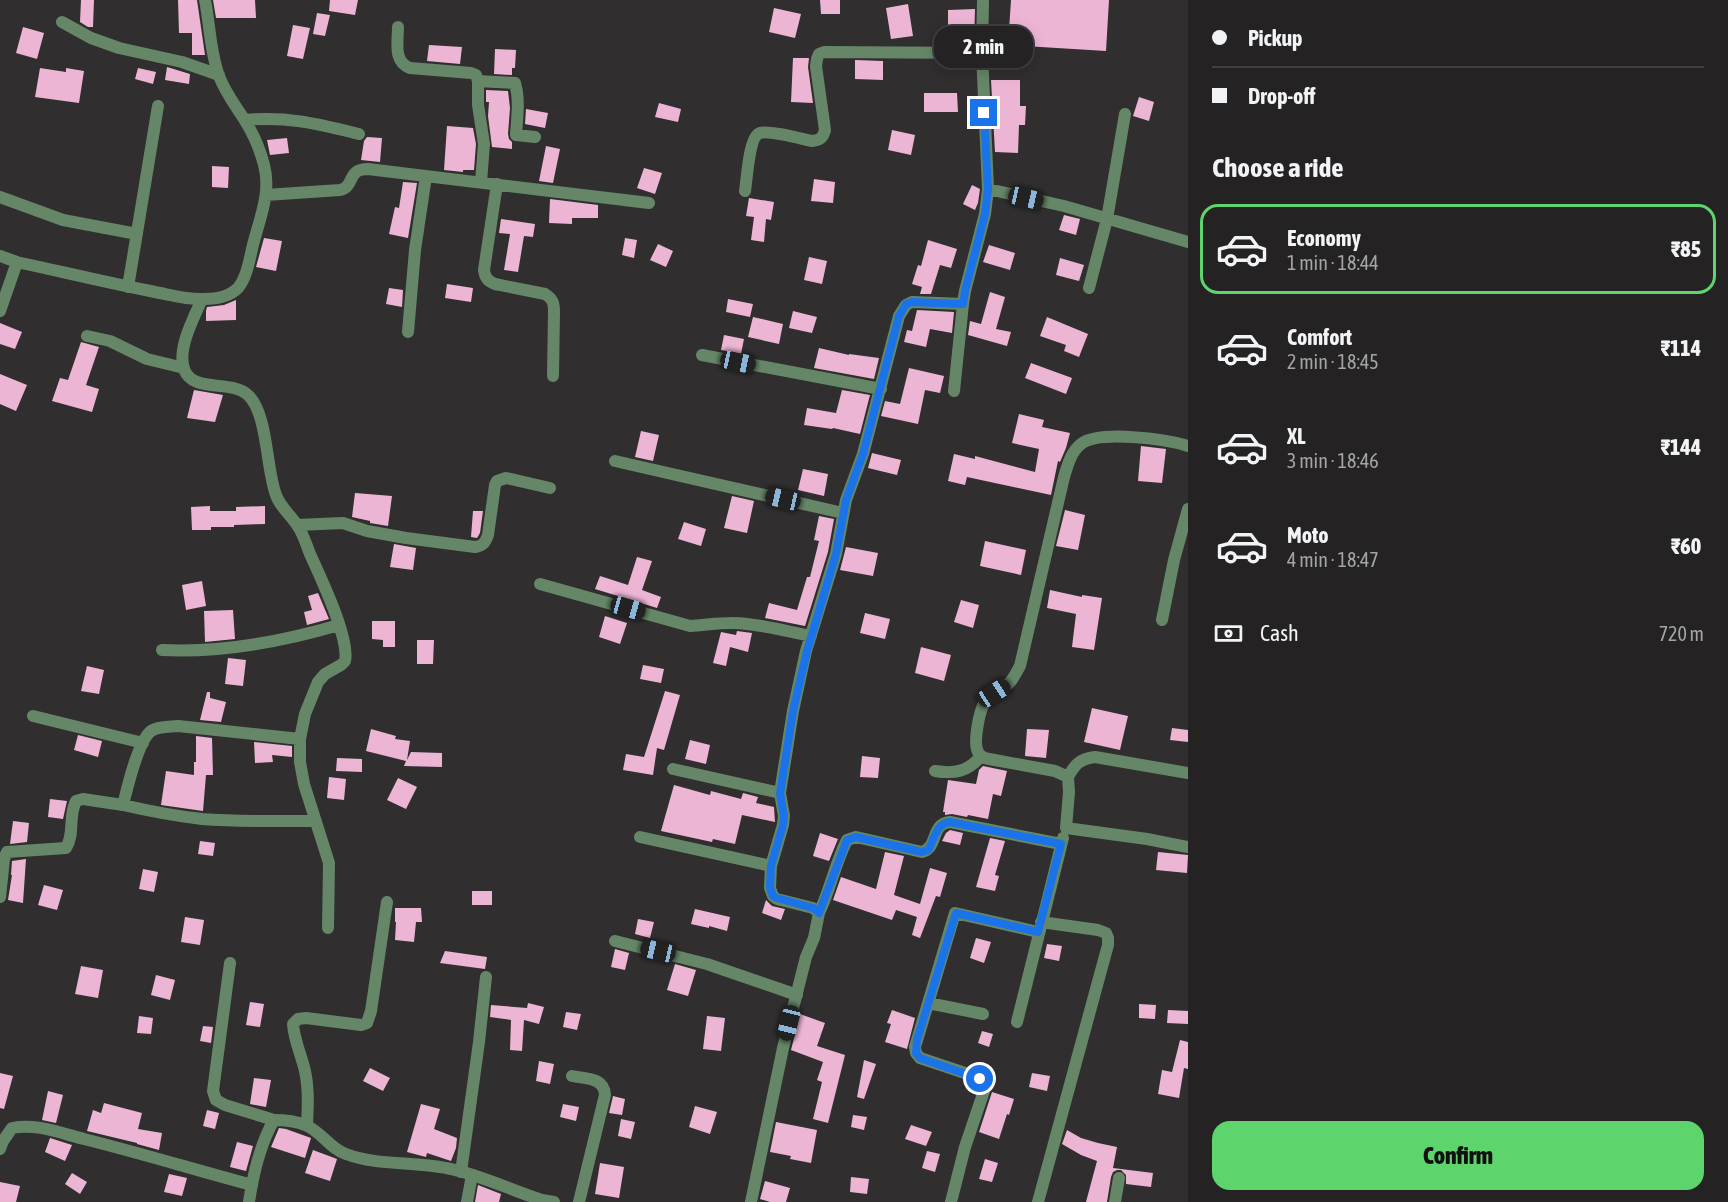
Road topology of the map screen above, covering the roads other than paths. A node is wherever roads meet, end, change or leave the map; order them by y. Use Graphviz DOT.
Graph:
graph roads {
  1 [pos="205,0"];
  2 [pos="983,0"];
  3 [pos="62,22"];
  4 [pos="398,27"];
  5 [pos="982,53"];
  6 [pos="219,75"];
  7 [pos="478,81"];
  8 [pos="158,106"];
  9 [pos="1125,114"];
  10 [pos="245,120"];
  11 [pos="359,134"];
  12 [pos="535,137"];
  13 [pos="426,176"];
  14 [pos="481,182"];
  15 [pos="497,184"];
  16 [pos="988,189"];
  17 [pos="745,191"];
  18 [pos="266,195"];
  19 [pos="0,197"];
  20 [pos="649,203"];
  21 [pos="1107,219"];
  22 [pos="137,234"];
  23 [pos="1188,242"];
  24 [pos="0,256"];
  25 [pos="17,262"];
  26 [pos="128,287"];
  27 [pos="1089,288"];
  28 [pos="202,300"];
  29 [pos="963,304"];
  30 [pos="0,311"];
  31 [pos="408,332"];
  32 [pos="87,336"];
  33 [pos="702,355"];
  34 [pos="184,368"];
  35 [pos="553,376"];
  36 [pos="881,390"];
  37 [pos="954,391"];
  38 [pos="1188,446"];
  39 [pos="615,460"];
  40 [pos="550,488"];
  41 [pos="1188,509"];
  42 [pos="843,513"];
  43 [pos="297,525"];
  44 [pos="540,584"];
  45 [pos="1162,620"];
  46 [pos="339,625"];
  47 [pos="811,636"];
  48 [pos="162,650"];
  49 [pos="33,716"];
  50 [pos="300,739"];
  51 [pos="143,743"];
  52 [pos="981,756"];
  53 [pos="673,769"];
  54 [pos="935,771"];
  55 [pos="1188,773"];
  56 [pos="1068,777"];
  57 [pos="780,794"];
  58 [pos="123,805"];
  59 [pos="315,821"];
  60 [pos="1066,828"];
  61 [pos="640,837"];
  62 [pos="1061,844"];
  63 [pos="1188,847"];
  64 [pos="771,866"];
  65 [pos="0,897"];
  66 [pos="387,902"];
  67 [pos="819,913"];
  68 [pos="1039,927"];
  69 [pos="328,928"];
  70 [pos="615,941"];
  71 [pos="230,963"];
  72 [pos="486,977"];
  73 [pos="797,995"];
  74 [pos="928,1003"];
  75 [pos="983,1014"];
  76 [pos="1017,1022"];
  77 [pos="572,1076"];
  78 [pos="274,1120"];
  79 [pos="307,1125"];
  80 [pos="0,1149"];
  81 [pos="466,1173"];
  82 [pos="1119,1178"];
  83 [pos="252,1185"];
  84 [pos="249,1202"];
  85 [pos="467,1202"];
  86 [pos="554,1202"];
  87 [pos="579,1202"];
  88 [pos="751,1202"];
  89 [pos="951,1202"];
  90 [pos="1038,1202"];
  91 [pos="1115,1202"];
  1 -- 6 [label="street"];
  2 -- 5 [label="street"];
  3 -- 6 [label="street"];
  4 -- 7 [label="street"];
  5 -- 16 [label="street"];
  5 -- 17 [label="street"];
  6 -- 10 [label="street"];
  7 -- 12 [label="street"];
  7 -- 14 [label="street"];
  8 -- 22 [label="street"];
  9 -- 21 [label="street"];
  10 -- 11 [label="street"];
  10 -- 18 [label="street"];
  13 -- 14 [label="street"];
  13 -- 18 [label="street"];
  13 -- 31 [label="street"];
  14 -- 15 [label="street"];
  15 -- 20 [label="street"];
  15 -- 35 [label="street"];
  16 -- 21 [label="street"];
  16 -- 29 [label="street"];
  18 -- 28 [label="street"];
  19 -- 22 [label="street"];
  21 -- 23 [label="street"];
  21 -- 27 [label="street"];
  22 -- 26 [label="street"];
  24 -- 25 [label="street"];
  25 -- 26 [label="street"];
  25 -- 30 [label="street"];
  26 -- 28 [label="street"];
  28 -- 34 [label="street"];
  29 -- 36 [label="street"];
  29 -- 37 [label="street"];
  32 -- 34 [label="street"];
  33 -- 36 [label="street"];
  34 -- 43 [label="street"];
  36 -- 42 [label="street"];
  38 -- 52 [label="street"];
  39 -- 42 [label="street"];
  40 -- 43 [label="street"];
  41 -- 45 [label="street"];
  42 -- 47 [label="street"];
  43 -- 46 [label="street"];
  44 -- 47 [label="street"];
  46 -- 48 [label="street"];
  46 -- 50 [label="street"];
  47 -- 57 [label="street"];
  49 -- 51 [label="street"];
  50 -- 51 [label="street"];
  50 -- 59 [label="street"];
  51 -- 58 [label="street"];
  52 -- 54 [label="street"];
  52 -- 56 [label="street"];
  53 -- 57 [label="street"];
  55 -- 56 [label="street"];
  56 -- 60 [label="street"];
  57 -- 64 [label="street"];
  58 -- 59 [label="street"];
  58 -- 65 [label="street"];
  59 -- 69 [label="street"];
  60 -- 62 [label="street"];
  60 -- 63 [label="street"];
  61 -- 64 [label="street"];
  62 -- 67 [label="street"];
  62 -- 68 [label="street"];
  64 -- 67 [label="street"];
  66 -- 79 [label="street"];
  67 -- 73 [label="street"];
  68 -- 74 [label="street"];
  68 -- 76 [label="street"];
  68 -- 90 [label="street"];
  70 -- 73 [label="street"];
  71 -- 78 [label="street"];
  72 -- 81 [label="street"];
  73 -- 88 [label="street"];
  74 -- 75 [label="street"];
  74 -- 89 [label="street"];
  77 -- 87 [label="street"];
  78 -- 79 [label="street"];
  78 -- 83 [label="street"];
  79 -- 81 [label="street"];
  80 -- 83 [label="street"];
  81 -- 85 [label="street"];
  81 -- 86 [label="street"];
  82 -- 91 [label="street"];
  83 -- 84 [label="street"];
}
